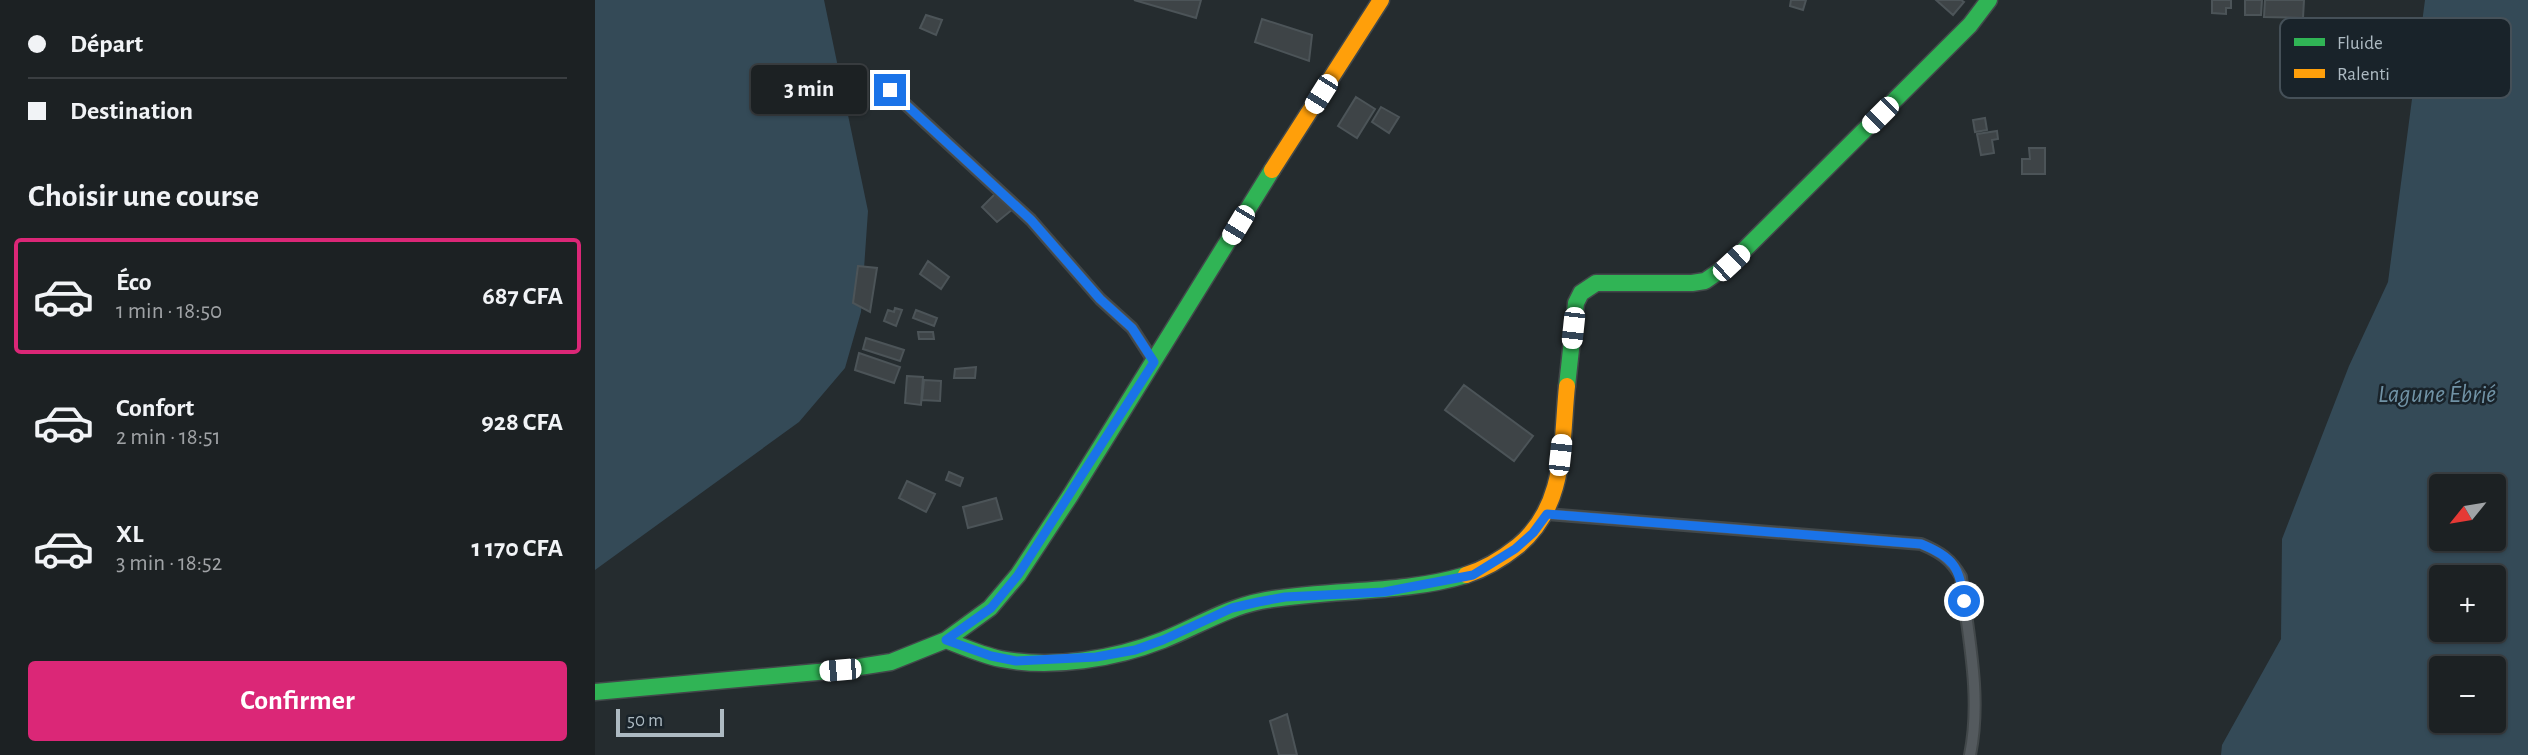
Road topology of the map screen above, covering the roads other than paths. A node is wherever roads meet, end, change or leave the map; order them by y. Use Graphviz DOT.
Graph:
graph roads {
  1 [pos="1381,0"];
  2 [pos="1989,0"];
  3 [pos="890,90"];
  4 [pos="1154,362"];
  5 [pos="1547,514"];
  6 [pos="946,640"];
  7 [pos="595,692"];
  8 [pos="1970,755"];
  1 -- 4 [label="street"];
  2 -- 5 [label="street"];
  3 -- 4 [label="street"];
  4 -- 6 [label="street"];
  5 -- 6 [label="street"];
  5 -- 8 [label="street"];
  6 -- 7 [label="street"];
}
